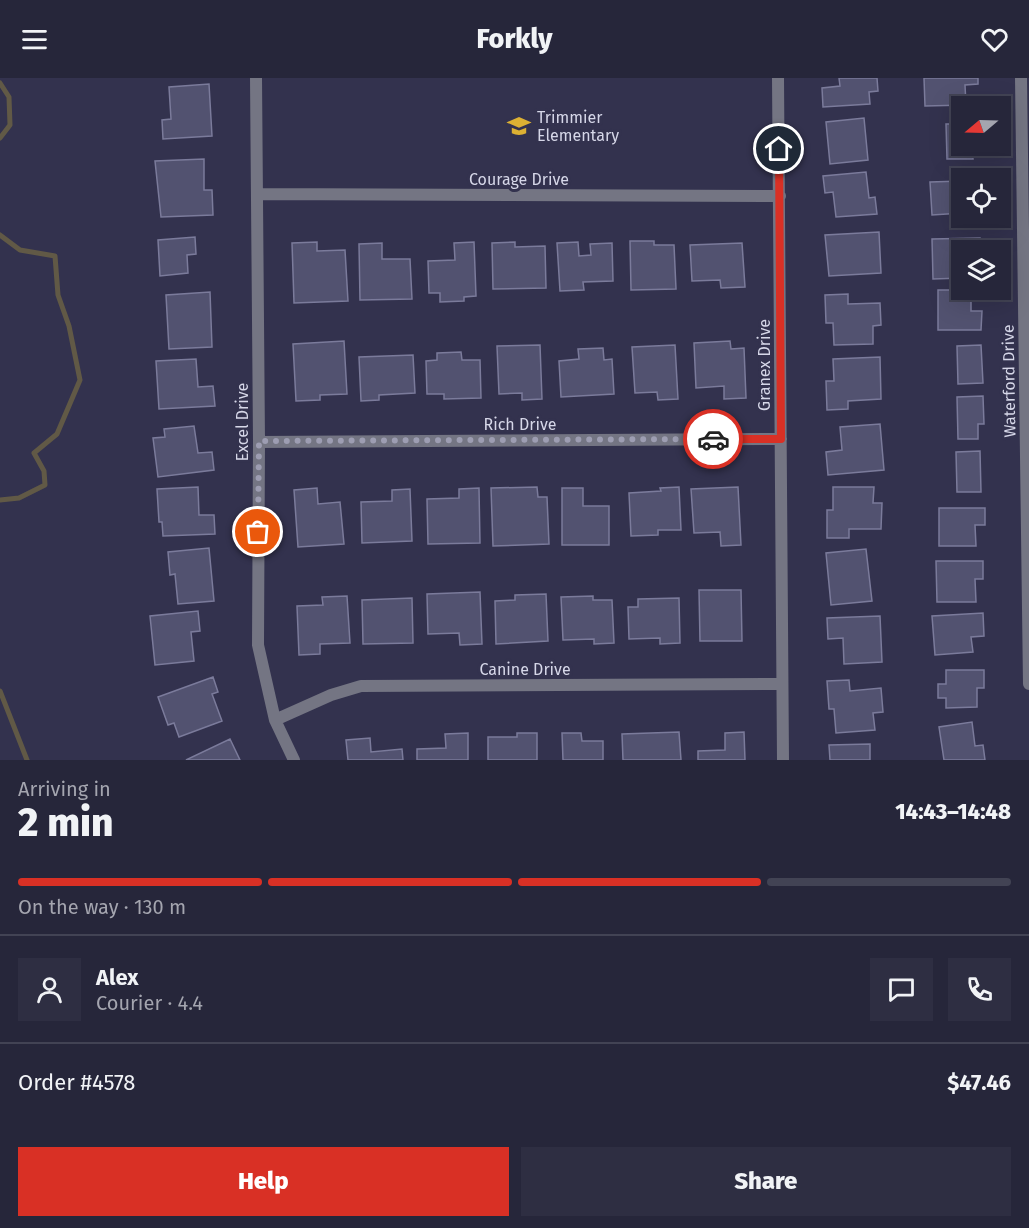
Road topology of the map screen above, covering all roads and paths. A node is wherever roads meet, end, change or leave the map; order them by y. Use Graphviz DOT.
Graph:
graph roads {
  1 [pos="256,78"];
  2 [pos="778,78"];
  3 [pos="1024,86"];
  4 [pos="257,194"];
  5 [pos="780,196"];
  6 [pos="1027,329"];
  7 [pos="781,439"];
  8 [pos="259,441"];
  9 [pos="1028,570"];
  10 [pos="782,684"];
  11 [pos="1029,684"];
  12 [pos="275,720"];
  13 [pos="294,760"];
  14 [pos="783,760"];
  1 -- 4 [label="street, Excel Drive"];
  2 -- 5 [label="street, Granex Drive"];
  3 -- 6 [label="street, Waterford Drive"];
  4 -- 5 [label="street, Courage Drive"];
  4 -- 8 [label="street, Excel Drive"];
  5 -- 7 [label="street, Granex Drive"];
  6 -- 9 [label="street, Waterford Drive"];
  7 -- 8 [label="street, Rich Drive"];
  7 -- 10 [label="street, Granex Drive"];
  8 -- 12 [label="street, Excel Drive"];
  9 -- 11 [label="street, Waterford Drive"];
  10 -- 12 [label="street, Canine Drive"];
  10 -- 14 [label="street, Granex Drive"];
  12 -- 13 [label="street, Excel Drive"];
}
